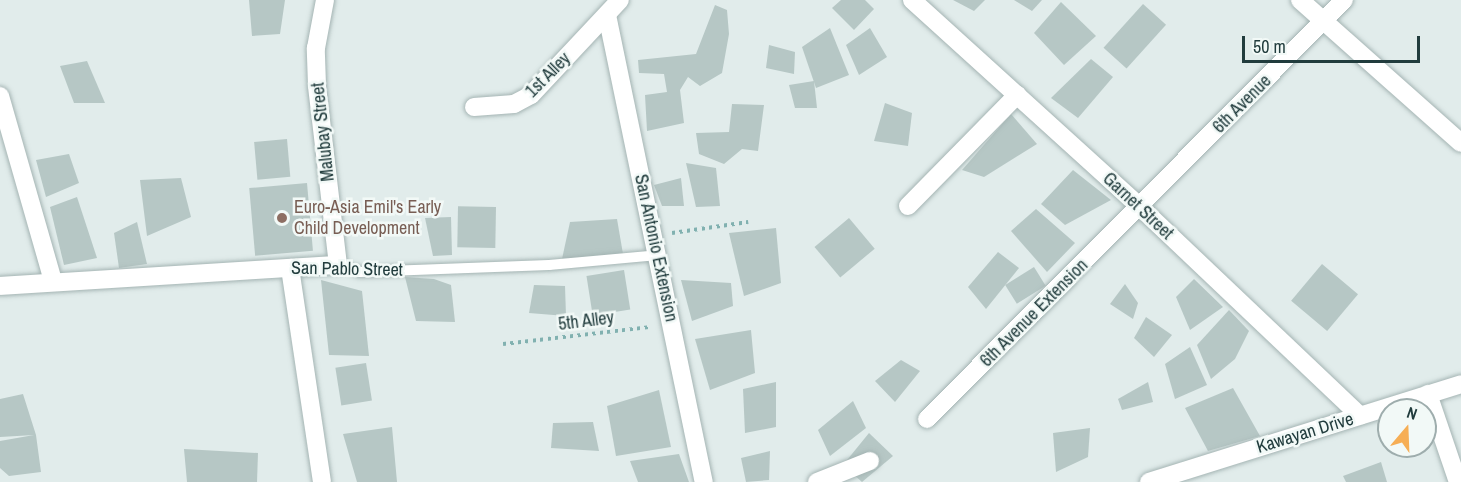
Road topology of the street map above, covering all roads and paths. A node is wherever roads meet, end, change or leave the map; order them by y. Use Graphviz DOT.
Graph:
graph roads {
  1 [pos="325,0"];
  2 [pos="620,0"];
  3 [pos="912,0"];
  4 [pos="1300,0"];
  5 [pos="1344,0"];
  6 [pos="607,15"];
  7 [pos="1324,22"];
  8 [pos="1017,95"];
  9 [pos="0,96"];
  10 [pos="474,107"];
  11 [pos="1461,143"];
  12 [pos="908,206"];
  13 [pos="1140,207"];
  14 [pos="748,222"];
  15 [pos="654,236"];
  16 [pos="658,255"];
  17 [pos="338,265"];
  18 [pos="290,268"];
  19 [pos="53,281"];
  20 [pos="0,286"];
  21 [pos="672,324"];
  22 [pos="503,344"];
  23 [pos="1461,384"];
  24 [pos="1428,394"];
  25 [pos="1360,416"];
  26 [pos="927,419"];
  27 [pos="870,461"];
  28 [pos="322,482"];
  29 [pos="704,482"];
  30 [pos="817,482"];
  31 [pos="1149,482"];
  32 [pos="1458,482"];
  1 -- 17 [label="street, Malubay Street"];
  2 -- 6 [label="street, 1st Alley"];
  3 -- 8 [label="street, Garnet Street"];
  4 -- 7 [label="street"];
  5 -- 7 [label="street, 6th Avenue"];
  6 -- 10 [label="street, 1st Alley"];
  6 -- 15 [label="street, San Antonio Extension"];
  7 -- 11 [label="street"];
  7 -- 13 [label="street, 6th Avenue"];
  8 -- 12 [label="street"];
  8 -- 13 [label="street, Garnet Street"];
  9 -- 19 [label="street"];
  13 -- 25 [label="street, Garnet Street"];
  13 -- 26 [label="street, 6th Avenue Extension"];
  14 -- 15 [label="path"];
  15 -- 16 [label="street, San Antonio Extension"];
  16 -- 17 [label="lane, San Pablo Street"];
  16 -- 21 [label="street, San Antonio Extension"];
  17 -- 18 [label="street, San Pablo Street"];
  18 -- 19 [label="street, San Pablo Street"];
  18 -- 28 [label="street"];
  19 -- 20 [label="street, San Pablo Street"];
  21 -- 22 [label="path, 5th Alley"];
  21 -- 29 [label="street, San Antonio Extension"];
  23 -- 24 [label="street, Kawayan Drive"];
  24 -- 25 [label="street, Kawayan Drive"];
  24 -- 32 [label="street"];
  25 -- 31 [label="street, Kawayan Drive"];
  27 -- 30 [label="street"];
}
